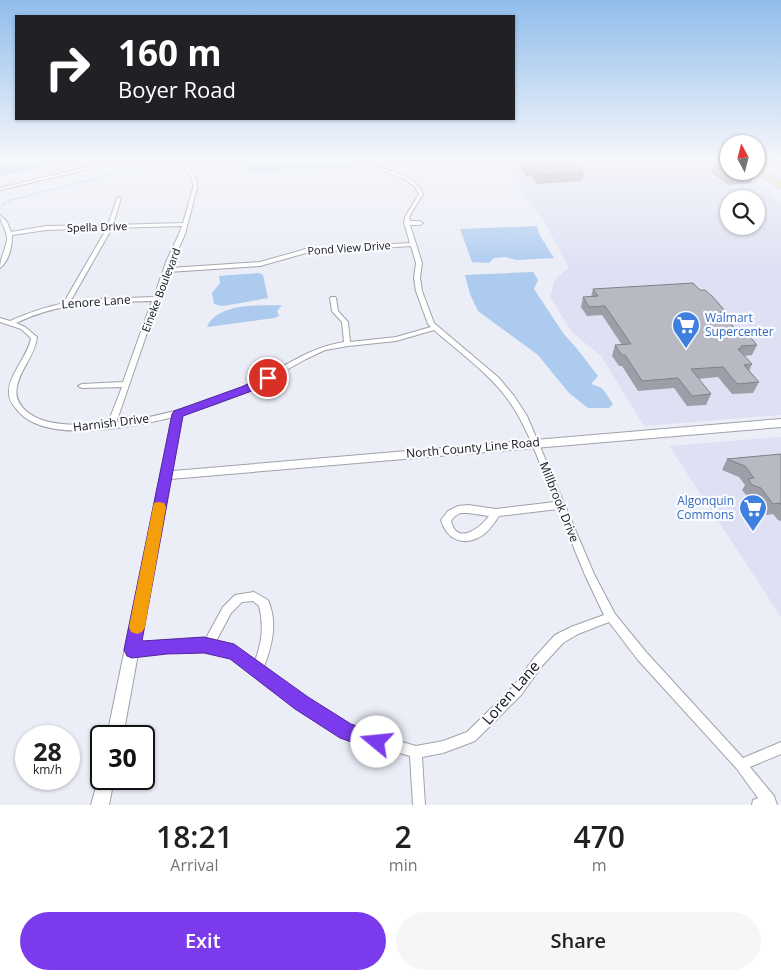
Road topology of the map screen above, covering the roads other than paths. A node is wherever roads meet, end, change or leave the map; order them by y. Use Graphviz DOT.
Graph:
graph roads {
  1 [pos="193,197"];
  2 [pos="420,197"];
  3 [pos="119,198"];
  4 [pos="0,216"];
  5 [pos="407,223"];
  6 [pos="420,223"];
  7 [pos="186,224"];
  8 [pos="110,227"];
  9 [pos="10,234"];
  10 [pos="413,244"];
  11 [pos="0,266"];
  12 [pos="167,270"];
  13 [pos="333,298"];
  14 [pos="156,299"];
  15 [pos="67,302"];
  16 [pos="0,320"];
  17 [pos="10,324"];
  18 [pos="434,328"];
  19 [pos="347,343"];
  20 [pos="126,384"];
  21 [pos="82,386"];
  22 [pos="178,414"];
  23 [pos="781,423"];
  24 [pos="112,424"];
  25 [pos="535,443"];
  26 [pos="165,475"];
  27 [pos="560,505"];
  28 [pos="496,513"];
  29 [pos="611,617"];
  30 [pos="208,646"];
  31 [pos="132,650"];
  32 [pos="257,670"];
  33 [pos="117,725"];
  34 [pos="781,748"];
  35 [pos="416,752"];
  36 [pos="741,765"];
  37 [pos="103,790"];
  38 [pos="766,804"];
  39 [pos="100,805"];
  40 [pos="418,805"];
  1 -- 7 [label="street, Eineke Boulevard"];
  2 -- 5 [label="street"];
  3 -- 8 [label="street"];
  4 -- 9 [label="street"];
  5 -- 6 [label="street"];
  5 -- 10 [label="street, Millbrook Drive"];
  7 -- 8 [label="street, Spella Drive"];
  7 -- 12 [label="street, Eineke Boulevard"];
  8 -- 9 [label="street, Spella Drive"];
  8 -- 15 [label="street"];
  9 -- 11 [label="street"];
  10 -- 12 [label="street, Pond View Drive"];
  10 -- 18 [label="street, Millbrook Drive"];
  12 -- 14 [label="street, Eineke Boulevard"];
  13 -- 19 [label="street"];
  14 -- 15 [label="street, Lenore Lane"];
  14 -- 20 [label="street, Eineke Boulevard"];
  15 -- 17 [label="street, Lenore Lane"];
  16 -- 17 [label="street, Harnish Drive"];
  17 -- 24 [label="street, Harnish Drive"];
  18 -- 19 [label="street, Harnish Drive"];
  18 -- 25 [label="street, Millbrook Drive"];
  19 -- 22 [label="street, Harnish Drive"];
  20 -- 21 [label="street"];
  20 -- 24 [label="street, Eineke Boulevard"];
  22 -- 24 [label="street, Harnish Drive"];
  22 -- 26 [label="street"];
  23 -- 25 [label="street, North County Line Road"];
  25 -- 26 [label="street, North County Line Road"];
  25 -- 27 [label="street, Millbrook Drive"];
  26 -- 31 [label="street"];
  27 -- 28 [label="street"];
  27 -- 29 [label="street, Millbrook Drive"];
  28 -- 28 [label="street"];
  29 -- 35 [label="street, Loren Lane"];
  29 -- 36 [label="street, Millbrook Drive"];
  30 -- 31 [label="street, Loren Lane"];
  30 -- 32 [label="street, Loren Lane"];
  30 -- 32 [label="street"];
  31 -- 33 [label="street"];
  32 -- 35 [label="street, Loren Lane"];
  34 -- 36 [label="street"];
  35 -- 40 [label="street"];
  36 -- 38 [label="street, Millbrook Drive"];
  37 -- 39 [label="street"];
}
